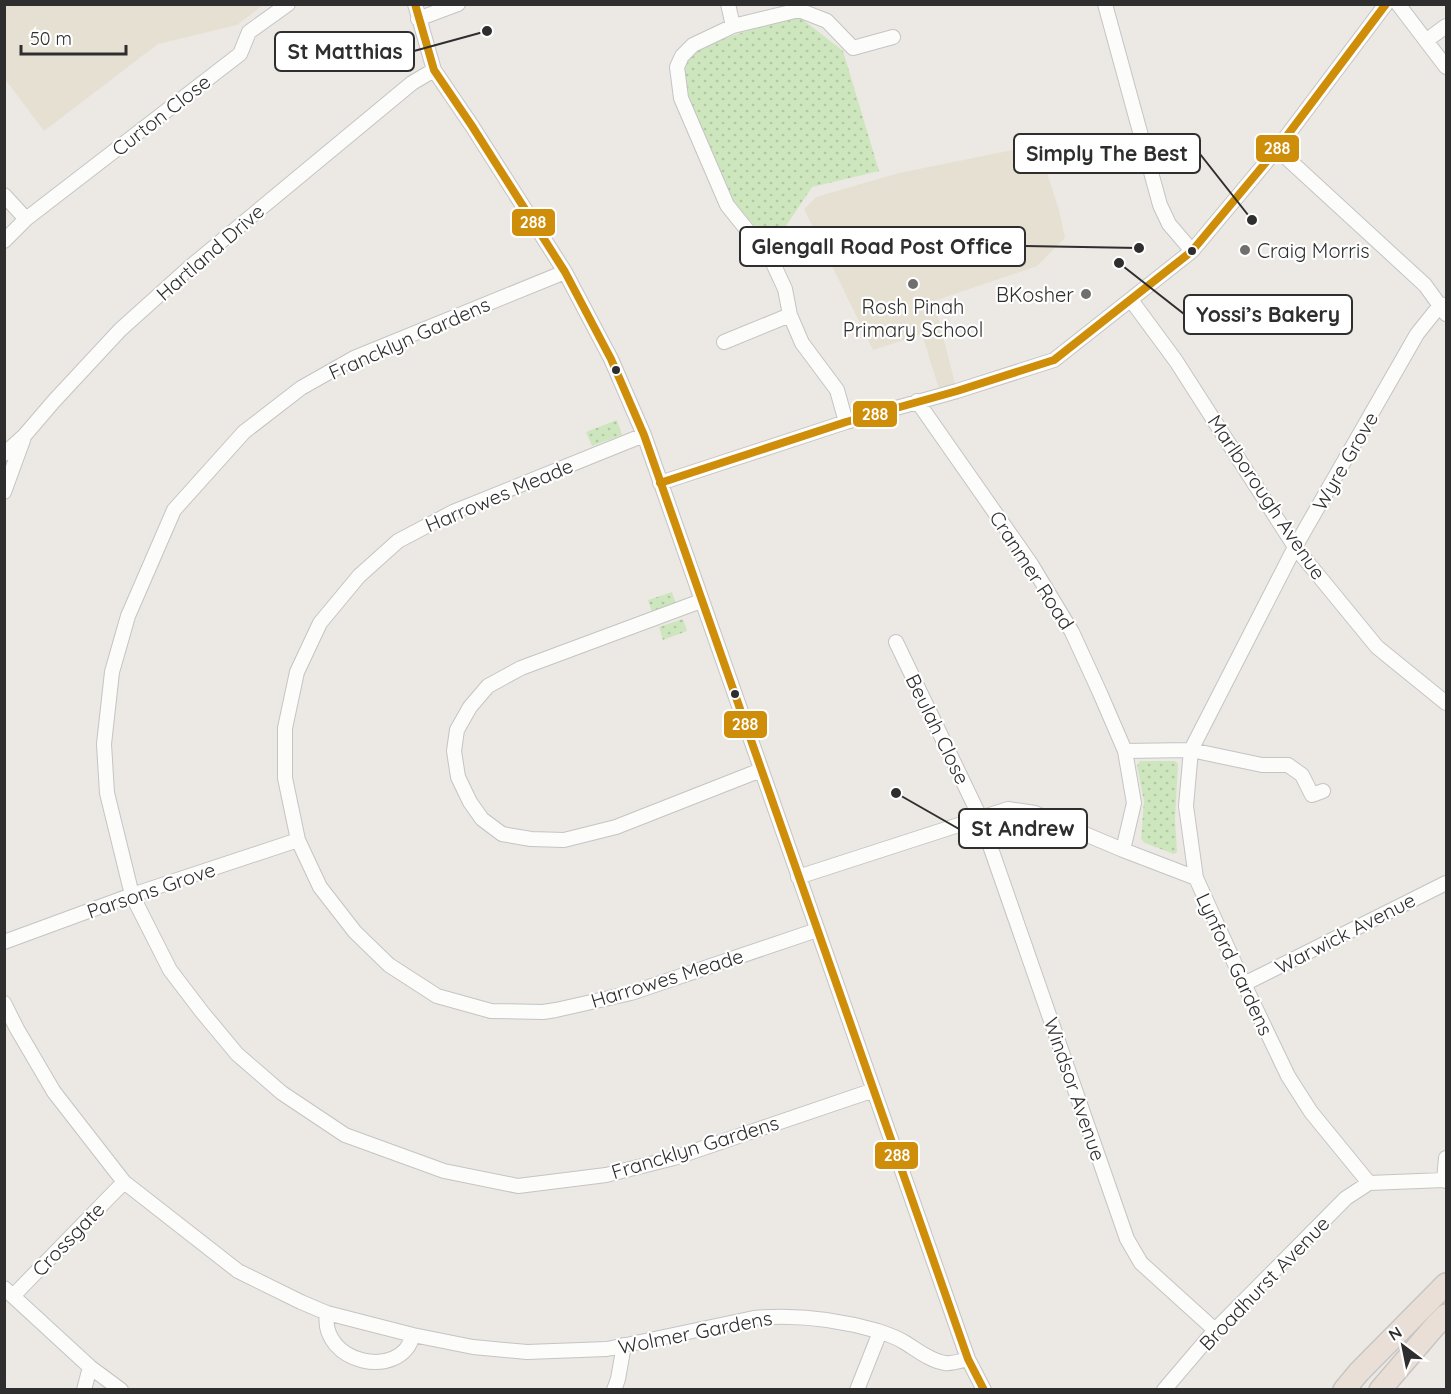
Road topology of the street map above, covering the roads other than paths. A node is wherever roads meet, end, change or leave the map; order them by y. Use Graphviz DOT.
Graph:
graph roads {
  1 [pos="288,4"];
  2 [pos="415,4"];
  3 [pos="458,4"];
  4 [pos="728,4"];
  5 [pos="1105,4"];
  6 [pos="1386,4"];
  7 [pos="1398,4"];
  8 [pos="418,19"];
  9 [pos="733,26"];
  10 [pos="1446,26"];
  11 [pos="892,37"];
  12 [pos="1427,40"];
  13 [pos="1446,67"];
  14 [pos="434,70"];
  15 [pos="1277,149"];
  16 [pos="4,195"];
  17 [pos="26,219"];
  18 [pos="4,241"];
  19 [pos="1192,251"];
  20 [pos="565,272"];
  21 [pos="1131,300"];
  22 [pos="1444,309"];
  23 [pos="790,315"];
  24 [pos="724,342"];
  25 [pos="917,402"];
  26 [pos="846,422"];
  27 [pos="644,435"];
  28 [pos="24,436"];
  29 [pos="4,454"];
  30 [pos="660,483"];
  31 [pos="4,492"];
  32 [pos="1295,547"];
  33 [pos="701,602"];
  34 [pos="896,642"];
  35 [pos="1446,703"];
  36 [pos="1191,750"];
  37 [pos="1125,751"];
  38 [pos="761,770"];
  39 [pos="1323,791"];
  40 [pos="980,817"];
  41 [pos="298,840"];
  42 [pos="1123,850"];
  43 [pos="798,877"];
  44 [pos="1196,878"];
  45 [pos="1446,883"];
  46 [pos="132,895"];
  47 [pos="817,930"];
  48 [pos="4,942"];
  49 [pos="1244,984"];
  50 [pos="4,1002"];
  51 [pos="874,1090"];
  52 [pos="1446,1158"];
  53 [pos="1445,1181"];
  54 [pos="124,1182"];
  55 [pos="1369,1183"];
  56 [pos="1446,1284"];
  57 [pos="9,1292"];
  58 [pos="327,1313"];
  59 [pos="1446,1314"];
  60 [pos="1215,1330"];
  61 [pos="880,1332"];
  62 [pos="413,1335"];
  63 [pos="624,1345"];
  64 [pos="968,1359"];
  65 [pos="90,1366"];
  66 [pos="84,1389"];
  67 [pos="120,1389"];
  68 [pos="614,1389"];
  69 [pos="857,1389"];
  70 [pos="984,1389"];
  71 [pos="1164,1389"];
  72 [pos="1344,1389"];
  73 [pos="1380,1389"];
  1 -- 17 [label="street, Curton Close"];
  2 -- 8 [label="street"];
  3 -- 8 [label="street"];
  4 -- 9 [label="street"];
  5 -- 19 [label="street"];
  6 -- 15 [label="street"];
  7 -- 12 [label="street"];
  8 -- 14 [label="street"];
  9 -- 11 [label="street"];
  9 -- 23 [label="street"];
  10 -- 12 [label="street"];
  12 -- 13 [label="street"];
  14 -- 20 [label="street"];
  14 -- 28 [label="street, Hartland Drive"];
  15 -- 19 [label="street"];
  15 -- 22 [label="street"];
  16 -- 17 [label="street"];
  17 -- 18 [label="street, Curton Close"];
  19 -- 21 [label="street"];
  20 -- 27 [label="street"];
  20 -- 46 [label="street, Francklyn Gardens"];
  21 -- 25 [label="street"];
  21 -- 32 [label="street, Marlborough Avenue"];
  22 -- 32 [label="street, Wyre Grove"];
  23 -- 24 [label="street"];
  23 -- 26 [label="street"];
  25 -- 26 [label="street"];
  25 -- 37 [label="street, Cranmer Road"];
  26 -- 30 [label="street"];
  27 -- 30 [label="street"];
  27 -- 41 [label="street, Harrowes Meade"];
  28 -- 29 [label="street, Hartland Drive"];
  28 -- 31 [label="street"];
  30 -- 33 [label="street"];
  32 -- 35 [label="street, Marlborough Avenue"];
  32 -- 36 [label="street, Wyre Grove"];
  33 -- 38 [label="street"];
  33 -- 38 [label="street"];
  34 -- 40 [label="street, Beulah Close"];
  36 -- 37 [label="street"];
  36 -- 39 [label="street"];
  36 -- 44 [label="street"];
  37 -- 42 [label="street, Cranmer Road"];
  38 -- 43 [label="street"];
  40 -- 42 [label="street, Lynford Gardens"];
  40 -- 43 [label="street, Lynford Gardens"];
  40 -- 60 [label="street, Windsor Avenue"];
  41 -- 46 [label="street, Parsons Grove"];
  41 -- 47 [label="street, Harrowes Meade"];
  42 -- 44 [label="street, Lynford Gardens"];
  43 -- 47 [label="street"];
  44 -- 49 [label="street, Lynford Gardens"];
  45 -- 49 [label="street, Warwick Avenue"];
  46 -- 48 [label="street, Parsons Grove"];
  46 -- 51 [label="street, Francklyn Gardens"];
  47 -- 51 [label="street"];
  49 -- 55 [label="street, Lynford Gardens"];
  50 -- 54 [label="street, Wolmer Gardens"];
  51 -- 64 [label="street"];
  52 -- 53 [label="street"];
  53 -- 55 [label="street"];
  54 -- 57 [label="street, Crossgate"];
  54 -- 58 [label="street, Wolmer Gardens"];
  55 -- 60 [label="street, Broadhurst Avenue"];
  56 -- 72 [label="highway"];
  57 -- 65 [label="street"];
  58 -- 62 [label="street, Wolmer Gardens"];
  58 -- 62 [label="street"];
  59 -- 73 [label="highway"];
  60 -- 71 [label="street, Broadhurst Avenue"];
  61 -- 63 [label="street, Wolmer Gardens"];
  61 -- 64 [label="street, Wolmer Gardens"];
  61 -- 69 [label="street"];
  62 -- 63 [label="street, Wolmer Gardens"];
  63 -- 68 [label="street"];
  64 -- 70 [label="street"];
  65 -- 66 [label="street"];
  65 -- 67 [label="street"];
}
